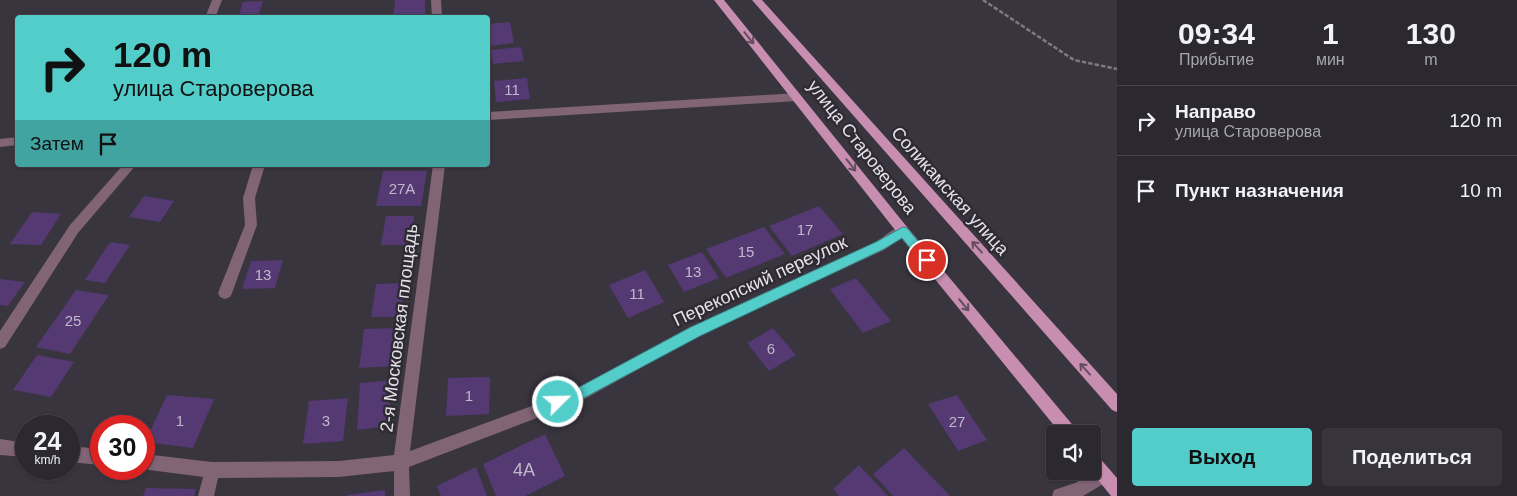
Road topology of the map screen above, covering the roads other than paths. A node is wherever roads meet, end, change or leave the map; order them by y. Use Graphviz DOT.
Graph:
graph roads {
  1 [pos="217,0"];
  2 [pos="436,0"];
  3 [pos="719,0"];
  4 [pos="757,0"];
  5 [pos="211,15"];
  6 [pos="437,15"];
  7 [pos="797,97"];
  8 [pos="490,116"];
  9 [pos="15,141"];
  10 [pos="0,143"];
  11 [pos="128,167"];
  12 [pos="258,167"];
  13 [pos="439,167"];
  14 [pos="903,232"];
  15 [pos="225,292"];
  16 [pos="0,343"];
  17 [pos="1117,405"];
  18 [pos="1064,425"];
  19 [pos="0,447"];
  20 [pos="15,449"];
  21 [pos="401,462"];
  22 [pos="155,463"];
  23 [pos="212,470"];
  24 [pos="1101,470"];
  25 [pos="1105,475"];
  26 [pos="1117,490"];
  27 [pos="206,496"];
  28 [pos="402,496"];
  29 [pos="1060,496"];
  1 -- 5 [label="street"];
  2 -- 6 [label="street"];
  3 -- 7 [label="main road, улица Староверова, one-way"];
  17 -- 4 [label="main road, Соликамская улица, one-way"];
  7 -- 8 [label="street"];
  7 -- 14 [label="main road, улица Староверова, one-way"];
  9 -- 10 [label="street"];
  11 -- 16 [label="street"];
  12 -- 15 [label="street"];
  13 -- 21 [label="street, 2-я Московская площадь"];
  14 -- 18 [label="main road, улица Староверова, one-way"];
  14 -- 21 [label="street, Перекопский переулок"];
  19 -- 20 [label="street"];
  21 -- 23 [label="street, Перекопский переулок"];
  21 -- 28 [label="street, 2-я Московская площадь"];
  22 -- 23 [label="street, Перекопский переулок"];
  23 -- 27 [label="street"];
  24 -- 25 [label="main road"];
  25 -- 26 [label="main road"];
  25 -- 29 [label="street"];
}
